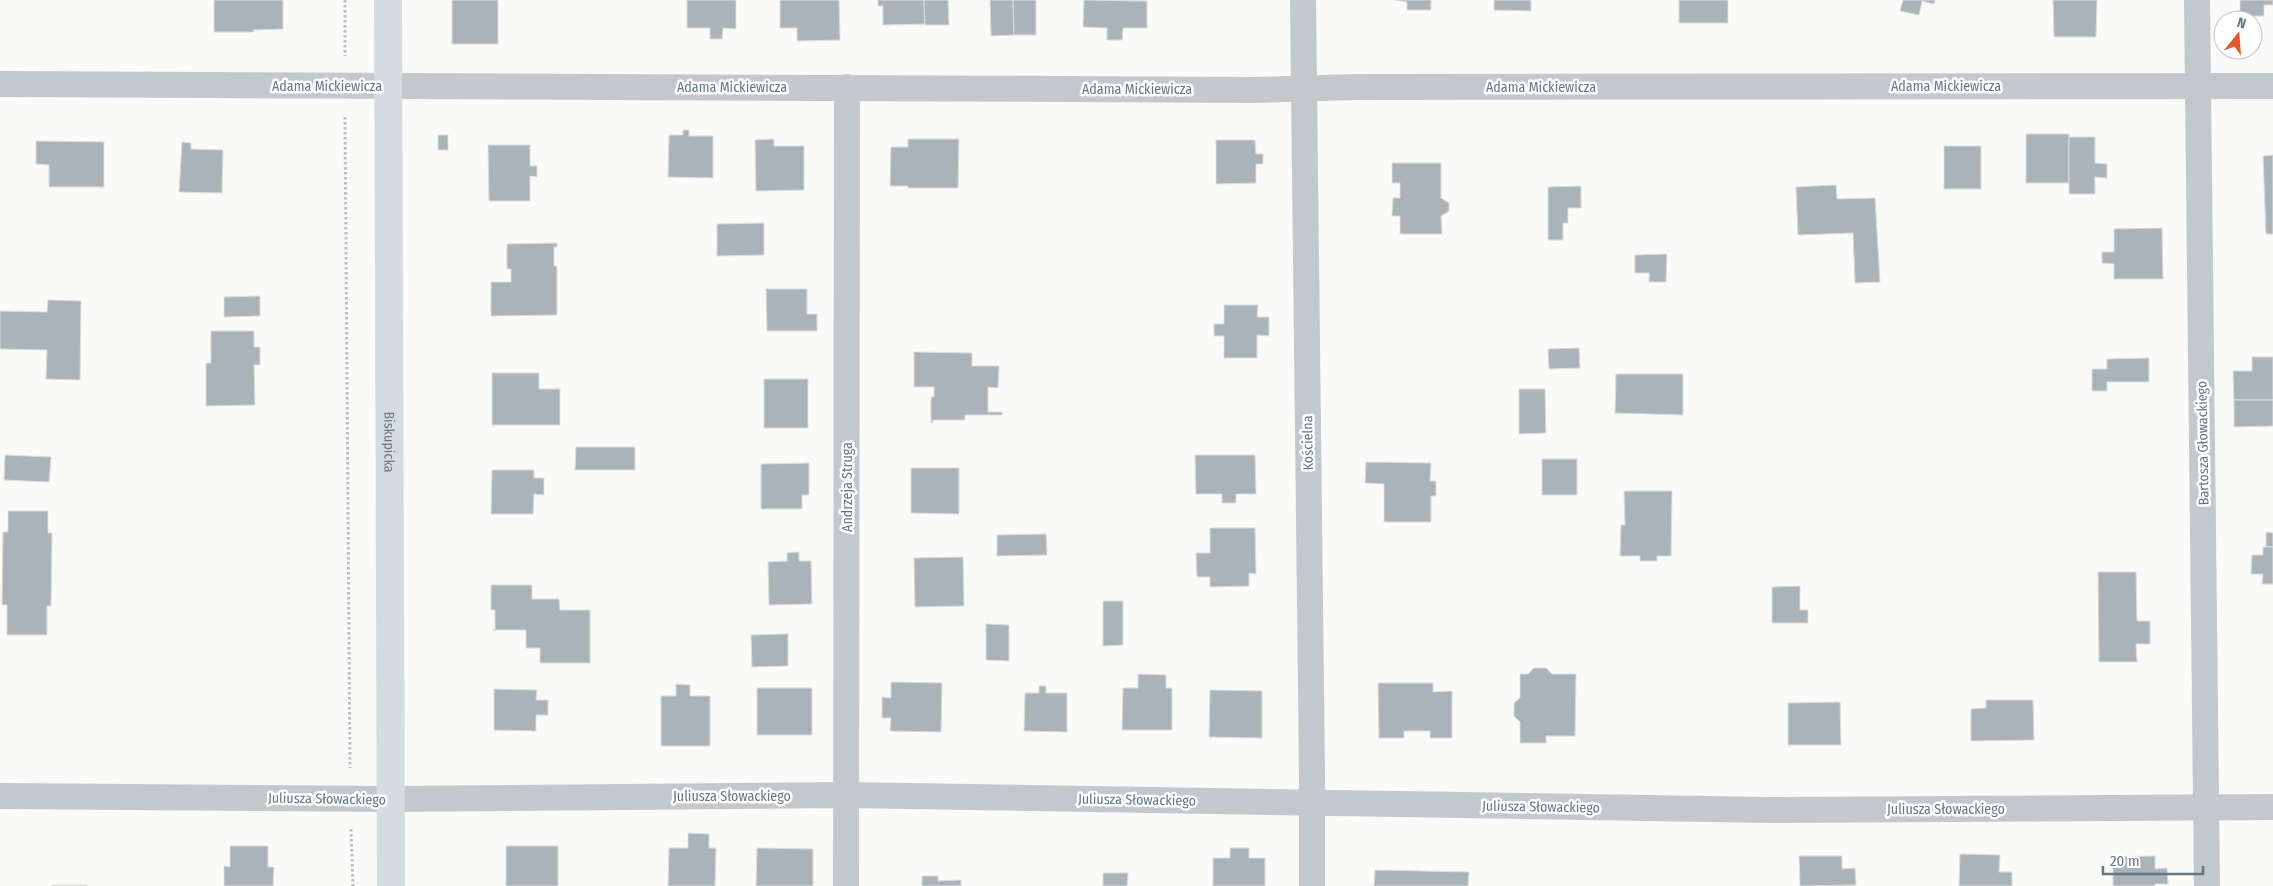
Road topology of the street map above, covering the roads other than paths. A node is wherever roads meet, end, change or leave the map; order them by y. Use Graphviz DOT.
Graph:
graph roads {
  1 [pos="388,0"];
  2 [pos="1303,0"];
  3 [pos="2198,0"];
  4 [pos="0,84"];
  5 [pos="2198,86"];
  6 [pos="2273,86"];
  7 [pos="389,87"];
  8 [pos="847,87"];
  9 [pos="1303,88"];
  10 [pos="846,795"];
  11 [pos="0,796"];
  12 [pos="391,799"];
  13 [pos="1312,803"];
  14 [pos="2207,807"];
  15 [pos="2273,807"];
  16 [pos="391,886"];
  17 [pos="846,886"];
  18 [pos="1312,886"];
  19 [pos="2207,886"];
  1 -- 7 [label="main road, Biskupicka"];
  2 -- 9 [label="street, Kościelna"];
  3 -- 5 [label="street, Bartosza Głowackiego"];
  4 -- 7 [label="street, Adama Mickiewicza"];
  5 -- 6 [label="street, Adama Mickiewicza"];
  5 -- 9 [label="street, Adama Mickiewicza"];
  5 -- 14 [label="street, Bartosza Głowackiego"];
  7 -- 8 [label="street, Adama Mickiewicza"];
  7 -- 12 [label="main road, Biskupicka"];
  8 -- 9 [label="street, Adama Mickiewicza"];
  8 -- 10 [label="street, Andrzeja Struga"];
  9 -- 13 [label="street, Kościelna"];
  10 -- 12 [label="street, Juliusza Słowackiego"];
  10 -- 13 [label="street, Juliusza Słowackiego"];
  10 -- 17 [label="street, Andrzeja Struga"];
  11 -- 12 [label="street, Juliusza Słowackiego"];
  12 -- 16 [label="main road, Biskupicka"];
  13 -- 14 [label="street, Juliusza Słowackiego"];
  13 -- 18 [label="street, Kościelna"];
  14 -- 15 [label="street, Juliusza Słowackiego"];
  14 -- 19 [label="street, Bartosza Głowackiego"];
}
